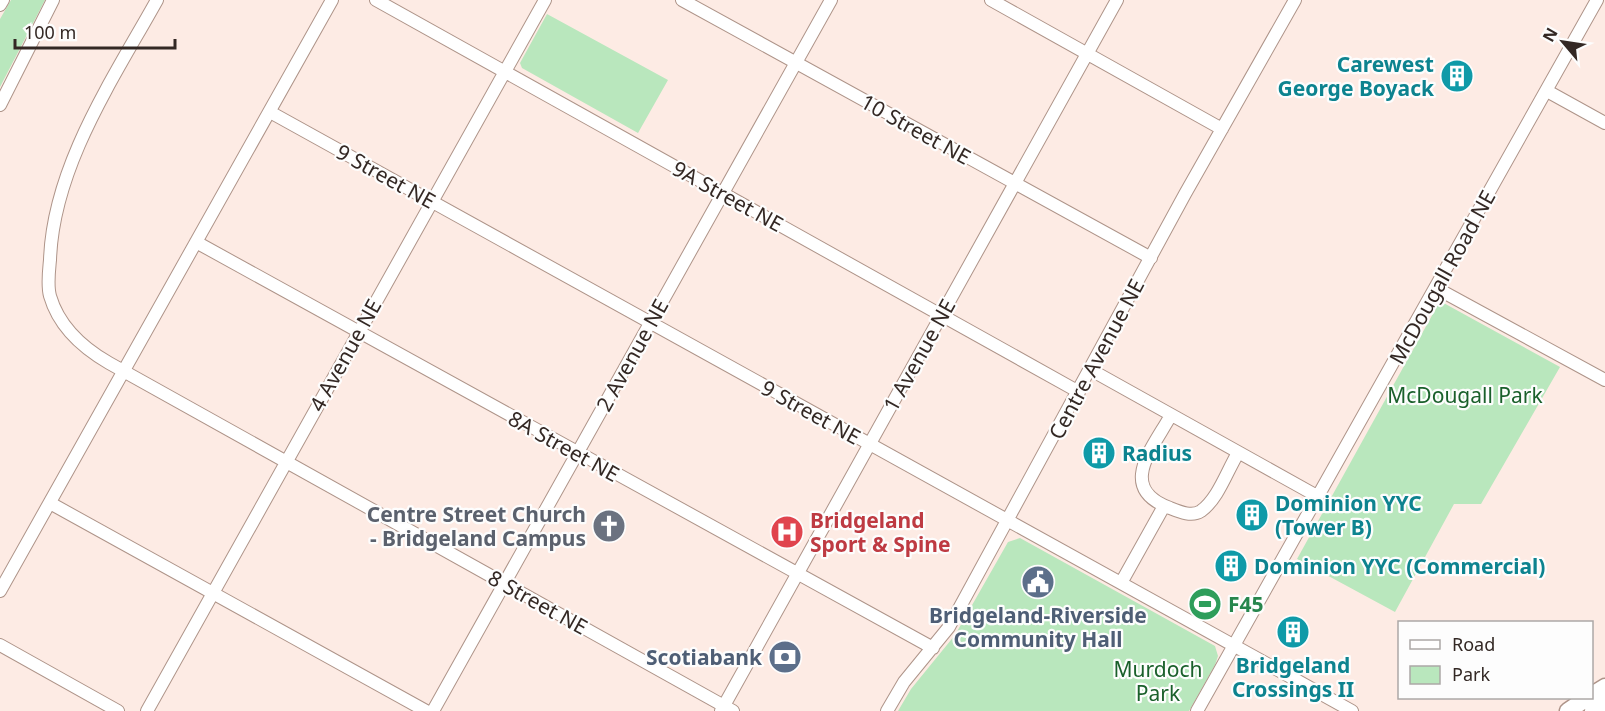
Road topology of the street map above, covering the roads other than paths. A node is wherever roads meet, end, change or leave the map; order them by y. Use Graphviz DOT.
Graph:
graph roads {
  1 [pos="3,0"];
  2 [pos="53,0"];
  3 [pos="158,0"];
  4 [pos="332,0"];
  5 [pos="376,0"];
  6 [pos="545,0"];
  7 [pos="682,0"];
  8 [pos="831,0"];
  9 [pos="991,0"];
  10 [pos="1118,0"];
  11 [pos="1295,0"];
  12 [pos="1597,0"];
  13 [pos="0,5"];
  14 [pos="1088,53"];
  15 [pos="796,63"];
  16 [pos="504,71"];
  17 [pos="1547,91"];
  18 [pos="0,105"];
  19 [pos="270,112"];
  20 [pos="1605,123"];
  21 [pos="1222,129"];
  22 [pos="1014,184"];
  23 [pos="723,194"];
  24 [pos="431,202"];
  25 [pos="196,242"];
  26 [pos="1151,258"];
  27 [pos="1436,288"];
  28 [pos="941,315"];
  29 [pos="651,323"];
  30 [pos="358,332"];
  31 [pos="1091,370"];
  32 [pos="123,371"];
  33 [pos="1605,380"];
  34 [pos="1079,392"];
  35 [pos="1171,415"];
  36 [pos="869,444"];
  37 [pos="577,453"];
  38 [pos="1238,453"];
  39 [pos="285,463"];
  40 [pos="1317,496"];
  41 [pos="50,502"];
  42 [pos="1164,506"];
  43 [pos="1007,521"];
  44 [pos="796,573"];
  45 [pos="1121,583"];
  46 [pos="504,584"];
  47 [pos="0,591"];
  48 [pos="214,592"];
  49 [pos="0,645"];
  50 [pos="1234,647"];
  51 [pos="933,648"];
  52 [pos="1586,699"];
  53 [pos="1605,702"];
  54 [pos="726,709"];
  55 [pos="118,711"];
  56 [pos="147,711"];
  57 [pos="426,711"];
  58 [pos="433,711"];
  59 [pos="887,711"];
  60 [pos="1197,711"];
  61 [pos="1352,711"];
  62 [pos="1568,711"];
  63 [pos="1593,711"];
  1 -- 13 [label="street"];
  2 -- 18 [label="street"];
  3 -- 32 [label="street, 8 Street NE"];
  4 -- 19 [label="street"];
  5 -- 16 [label="street, 9A Street NE"];
  6 -- 16 [label="street, 4 Avenue NE"];
  7 -- 15 [label="street, 10 Street NE"];
  8 -- 15 [label="street, 2 Avenue NE"];
  9 -- 14 [label="street"];
  10 -- 14 [label="street, 1 Avenue NE"];
  11 -- 21 [label="street, Centre Avenue NE"];
  12 -- 17 [label="street, McDougall Road NE"];
  14 -- 21 [label="street"];
  14 -- 22 [label="street, 1 Avenue NE"];
  15 -- 22 [label="street, 10 Street NE"];
  15 -- 23 [label="street, 2 Avenue NE"];
  16 -- 23 [label="street, 9A Street NE"];
  16 -- 24 [label="street, 4 Avenue NE"];
  17 -- 20 [label="street"];
  17 -- 27 [label="street, McDougall Road NE"];
  19 -- 24 [label="street, 9 Street NE"];
  19 -- 25 [label="street"];
  21 -- 26 [label="street, Centre Avenue NE"];
  22 -- 26 [label="street, 10 Street NE"];
  22 -- 28 [label="street, 1 Avenue NE"];
  23 -- 28 [label="street, 9A Street NE"];
  23 -- 29 [label="street, 2 Avenue NE"];
  24 -- 29 [label="street, 9 Street NE"];
  24 -- 30 [label="street, 4 Avenue NE"];
  25 -- 30 [label="street, 8A Street NE"];
  25 -- 32 [label="street"];
  26 -- 31 [label="street, Centre Avenue NE"];
  27 -- 33 [label="street"];
  27 -- 40 [label="street, McDougall Road NE"];
  28 -- 34 [label="street, 9A Street NE"];
  28 -- 36 [label="street, 1 Avenue NE"];
  29 -- 36 [label="street, 9 Street NE"];
  29 -- 37 [label="street, 2 Avenue NE"];
  30 -- 37 [label="street, 8A Street NE"];
  30 -- 39 [label="street, 4 Avenue NE"];
  31 -- 34 [label="street, Centre Avenue NE"];
  31 -- 35 [label="street"];
  32 -- 39 [label="street, 8 Street NE"];
  32 -- 41 [label="street"];
  34 -- 43 [label="street, Centre Avenue NE"];
  35 -- 38 [label="street"];
  35 -- 42 [label="street"];
  36 -- 43 [label="street, 9 Street NE"];
  36 -- 44 [label="street, 1 Avenue NE"];
  37 -- 44 [label="street, 8A Street NE"];
  37 -- 46 [label="street, 2 Avenue NE"];
  38 -- 40 [label="street"];
  38 -- 42 [label="street"];
  39 -- 46 [label="street, 8 Street NE"];
  39 -- 48 [label="street, 4 Avenue NE"];
  40 -- 50 [label="street, McDougall Road NE"];
  41 -- 47 [label="street"];
  41 -- 48 [label="street"];
  42 -- 45 [label="street"];
  43 -- 45 [label="street, 9 Street NE"];
  43 -- 51 [label="street, Centre Avenue NE"];
  44 -- 51 [label="street, 8A Street NE"];
  44 -- 54 [label="street, 1 Avenue NE"];
  45 -- 50 [label="street, 9 Street NE"];
  46 -- 54 [label="street, 8 Street NE"];
  46 -- 58 [label="street, 2 Avenue NE"];
  48 -- 56 [label="street, 4 Avenue NE"];
  48 -- 57 [label="street"];
  49 -- 55 [label="street"];
  50 -- 60 [label="street, McDougall Road NE"];
  50 -- 61 [label="street, 9 Street NE"];
  51 -- 59 [label="street, Centre Avenue NE"];
  52 -- 62 [label="highway"];
  53 -- 63 [label="highway"];
}
